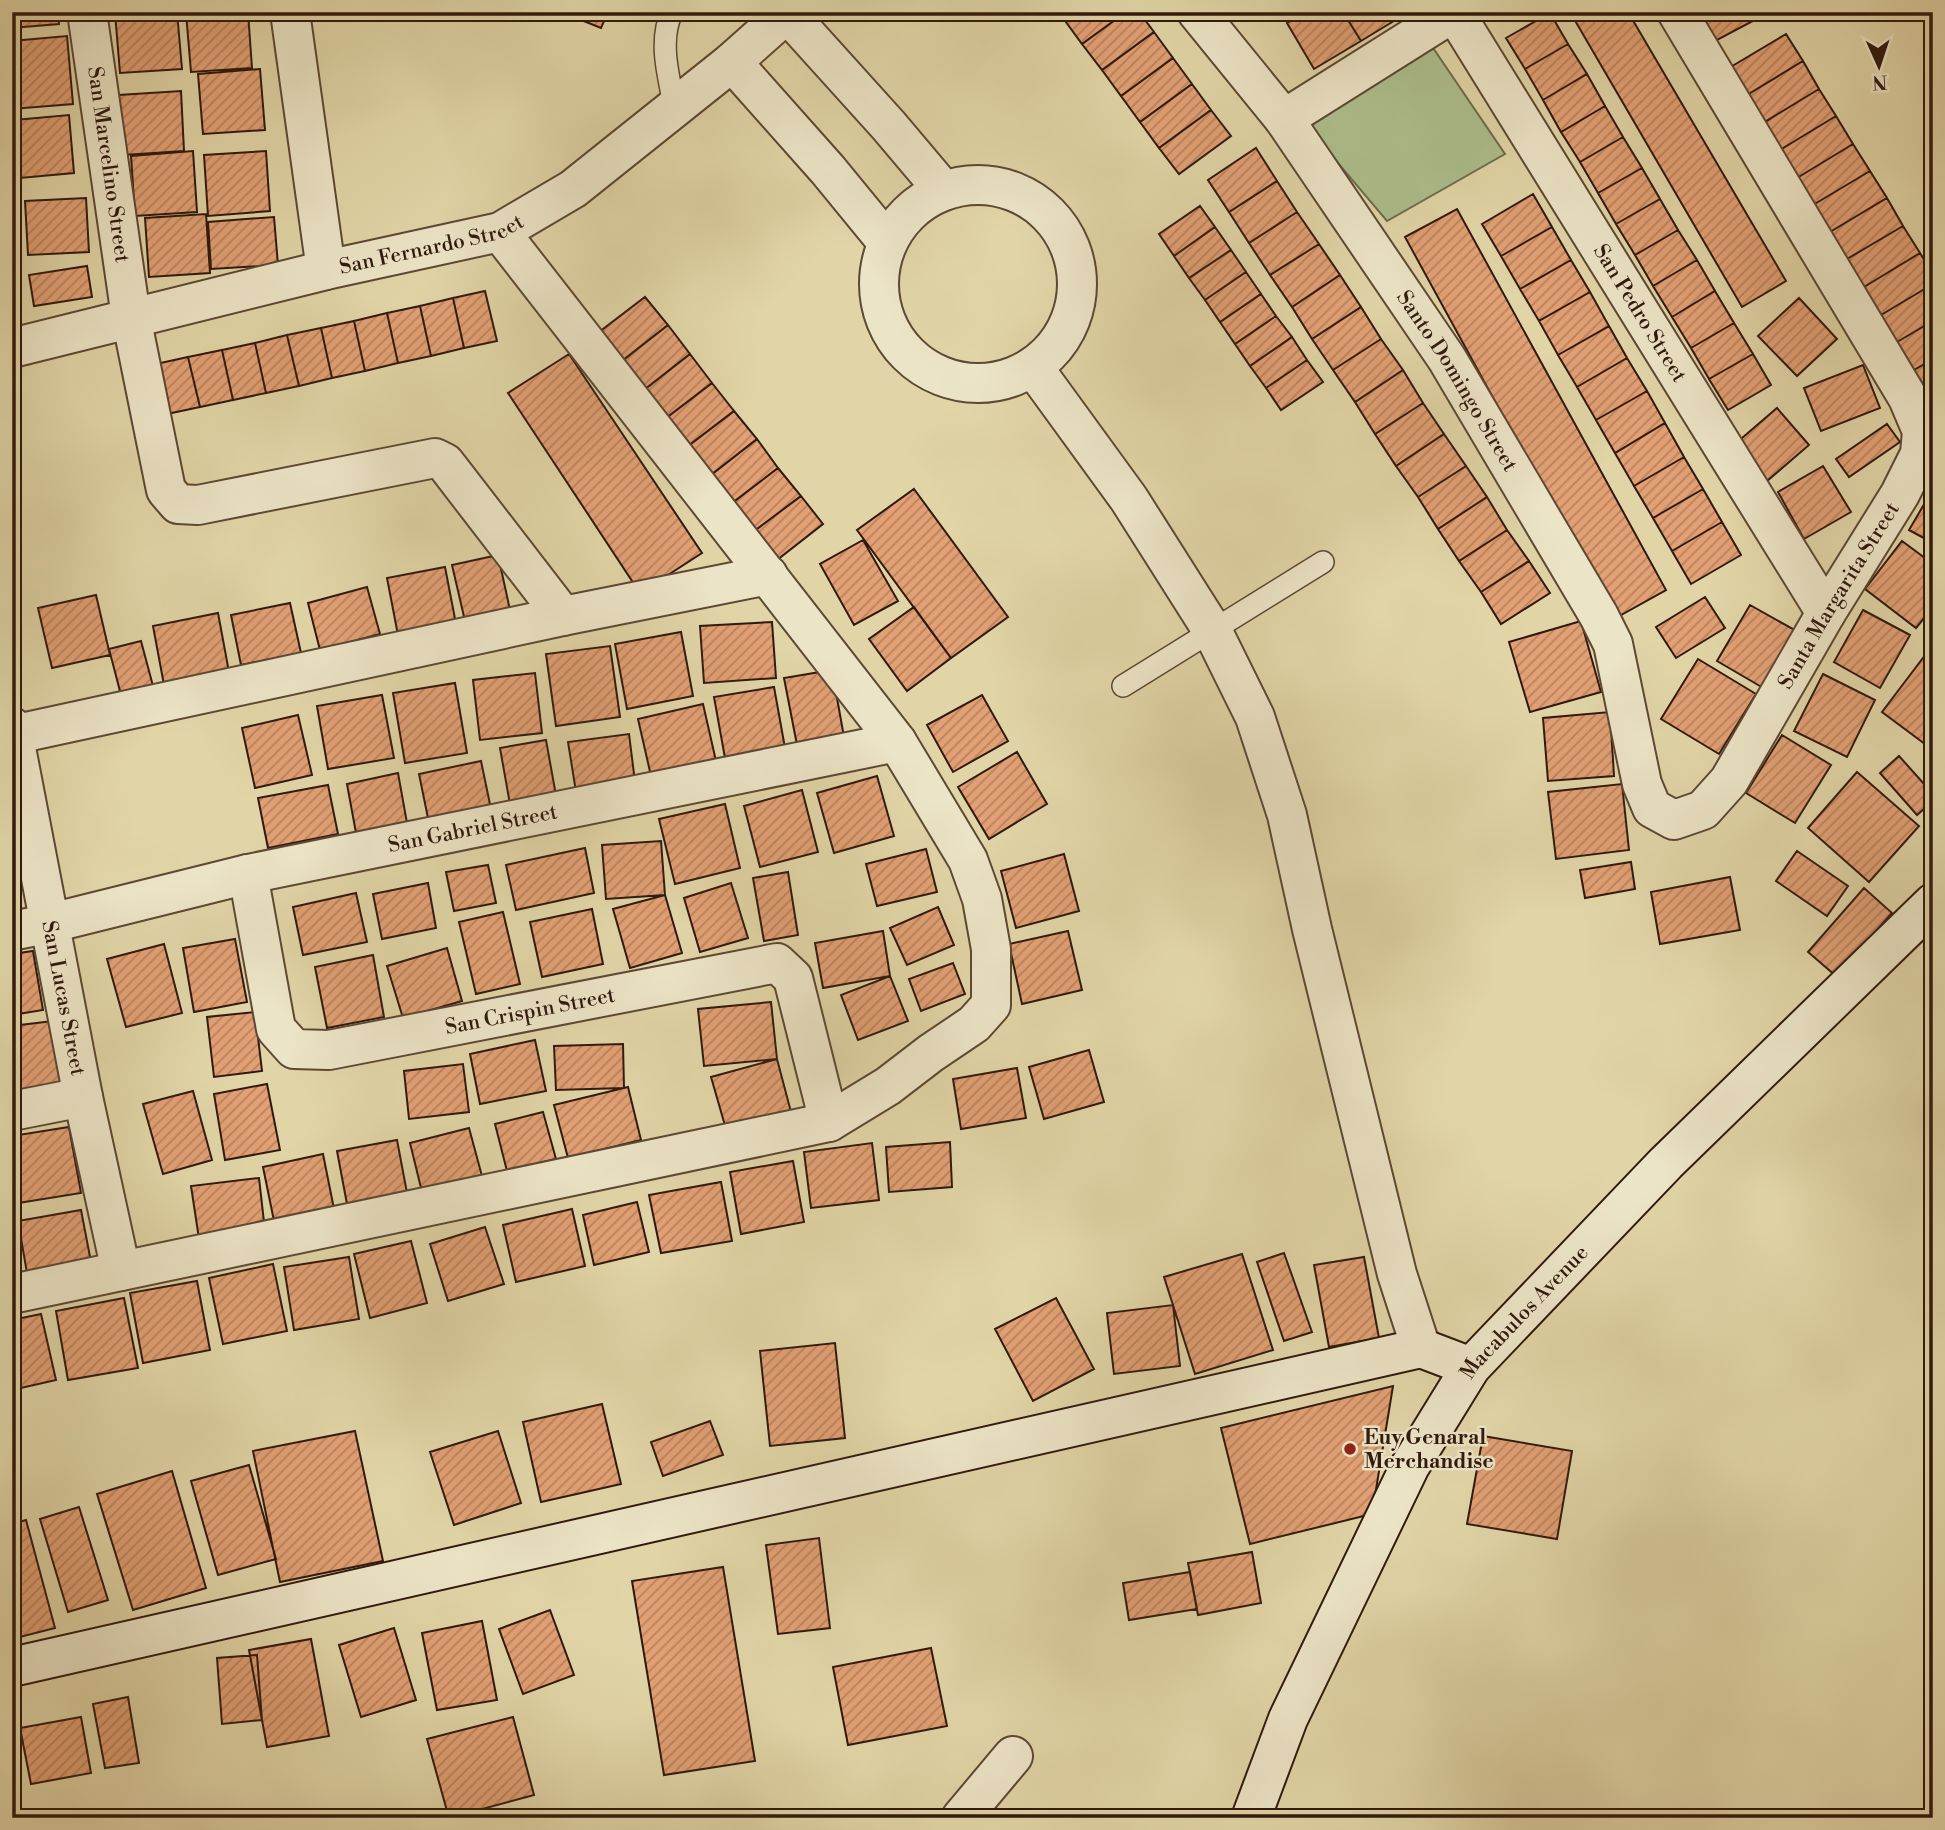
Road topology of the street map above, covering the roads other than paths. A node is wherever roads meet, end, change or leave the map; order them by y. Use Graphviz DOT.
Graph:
graph roads {
  1 [pos="88,12"];
  2 [pos="290,12"];
  3 [pos="672,12"];
  4 [pos="1197,12"];
  5 [pos="1454,12"];
  6 [pos="1678,12"];
  7 [pos="787,13"];
  8 [pos="732,62"];
  9 [pos="675,109"];
  10 [pos="1284,119"];
  11 [pos="943,190"];
  12 [pos="500,232"];
  13 [pos="887,242"];
  14 [pos="326,270"];
  15 [pos="131,317"];
  16 [pos="12,348"];
  17 [pos="1033,367"];
  18 [pos="1323,562"];
  19 [pos="768,575"];
  20 [pos="1826,613"];
  21 [pos="563,616"];
  22 [pos="1212,630"];
  23 [pos="1123,686"];
  24 [pos="13,732"];
  25 [pos="897,742"];
  26 [pos="1642,784"];
  27 [pos="248,874"];
  28 [pos="1933,904"];
  29 [pos="51,923"];
  30 [pos="12,931"];
  31 [pos="83,1097"];
  32 [pos="12,1111"];
  33 [pos="828,1122"];
  34 [pos="121,1270"];
  35 [pos="12,1294"];
  36 [pos="1421,1348"];
  37 [pos="1471,1367"];
  38 [pos="12,1667"];
  39 [pos="1013,1756"];
  40 [pos="961,1818"];
  41 [pos="1251,1818"];
  1 -- 15 [label="street, San Marcelino Street"];
  2 -- 14 [label="street"];
  3 -- 9 [label="lane"];
  4 -- 10 [label="street, Santo Domingo Street"];
  5 -- 10 [label="street"];
  5 -- 20 [label="street, San Pedro Street"];
  6 -- 20 [label="street, Santa Margarita Street"];
  7 -- 8 [label="street, San Fernardo Street"];
  7 -- 11 [label="street"];
  8 -- 9 [label="street, San Fernardo Street"];
  8 -- 13 [label="street"];
  9 -- 12 [label="street, San Fernardo Street"];
  10 -- 26 [label="street, Santo Domingo Street"];
  11 -- 13 [label="street"];
  11 -- 17 [label="street"];
  12 -- 14 [label="street, San Fernardo Street"];
  12 -- 19 [label="street"];
  13 -- 17 [label="street"];
  14 -- 15 [label="street, San Fernardo Street"];
  15 -- 16 [label="street, San Fernardo Street"];
  15 -- 21 [label="street, San Marcelino Street"];
  17 -- 22 [label="street"];
  18 -- 22 [label="lane"];
  19 -- 21 [label="street"];
  19 -- 25 [label="street"];
  20 -- 26 [label="street, Santa Margarita Street"];
  21 -- 24 [label="street"];
  22 -- 23 [label="lane"];
  22 -- 36 [label="street"];
  24 -- 29 [label="street, San Lucas Street"];
  25 -- 27 [label="street, San Gabriel Street"];
  25 -- 33 [label="street"];
  27 -- 29 [label="street, San Gabriel Street"];
  27 -- 33 [label="street, San Crispin Street"];
  28 -- 37 [label="street, Macabulos Avenue"];
  29 -- 30 [label="street, San Gabriel Street"];
  29 -- 31 [label="street, San Lucas Street"];
  31 -- 32 [label="street"];
  31 -- 34 [label="street, San Lucas Street"];
  33 -- 34 [label="street"];
  34 -- 35 [label="street"];
  36 -- 37 [label="street"];
  36 -- 38 [label="street"];
  37 -- 41 [label="street, Macabulos Avenue"];
  39 -- 40 [label="street"];
}
